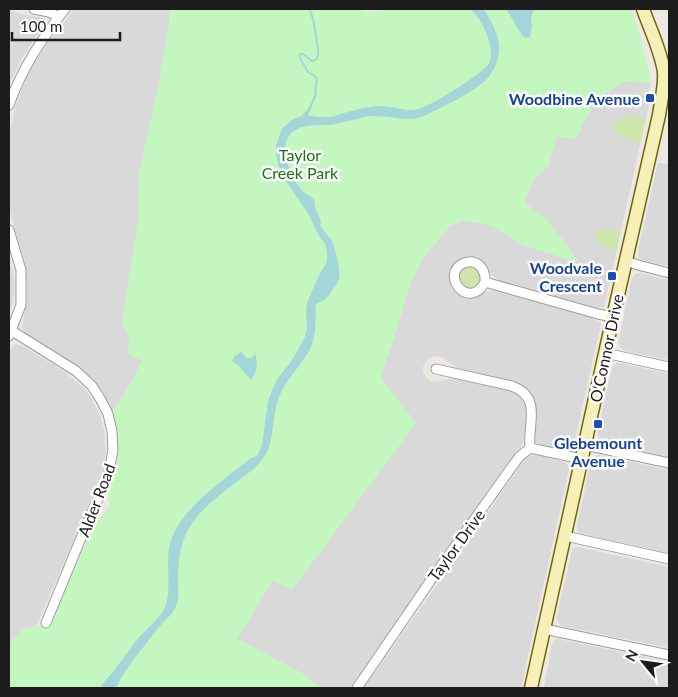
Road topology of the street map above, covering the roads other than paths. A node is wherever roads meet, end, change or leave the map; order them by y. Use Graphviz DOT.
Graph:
graph roads {
  1 [pos="34,9"];
  2 [pos="65,9"];
  3 [pos="643,9"];
  4 [pos="59,17"];
  5 [pos="664,56"];
  6 [pos="9,105"];
  7 [pos="9,230"];
  8 [pos="626,261"];
  9 [pos="669,272"];
  10 [pos="485,282"];
  11 [pos="613,317"];
  12 [pos="10,332"];
  13 [pos="605,353"];
  14 [pos="669,367"];
  15 [pos="436,369"];
  16 [pos="585,445"];
  17 [pos="530,448"];
  18 [pos="582,459"];
  19 [pos="669,463"];
  20 [pos="565,536"];
  21 [pos="669,559"];
  22 [pos="46,623"];
  23 [pos="544,629"];
  24 [pos="669,656"];
  25 [pos="357,688"];
  26 [pos="531,688"];
  1 -- 4 [label="street"];
  2 -- 4 [label="street"];
  3 -- 5 [label="main road, O'Connor Drive"];
  4 -- 6 [label="street"];
  5 -- 8 [label="main road, O'Connor Drive"];
  7 -- 12 [label="street"];
  8 -- 9 [label="street"];
  8 -- 11 [label="main road, O'Connor Drive"];
  10 -- 11 [label="street"];
  11 -- 13 [label="main road, O'Connor Drive"];
  12 -- 22 [label="street, Alder Road"];
  13 -- 14 [label="street"];
  13 -- 16 [label="main road, O'Connor Drive"];
  15 -- 17 [label="street"];
  16 -- 18 [label="main road, O'Connor Drive"];
  16 -- 19 [label="street"];
  17 -- 18 [label="street"];
  17 -- 25 [label="street, Taylor Drive"];
  18 -- 20 [label="main road, O'Connor Drive"];
  20 -- 21 [label="street"];
  20 -- 23 [label="main road, O'Connor Drive"];
  23 -- 24 [label="street"];
  23 -- 26 [label="main road, O'Connor Drive"];
}
